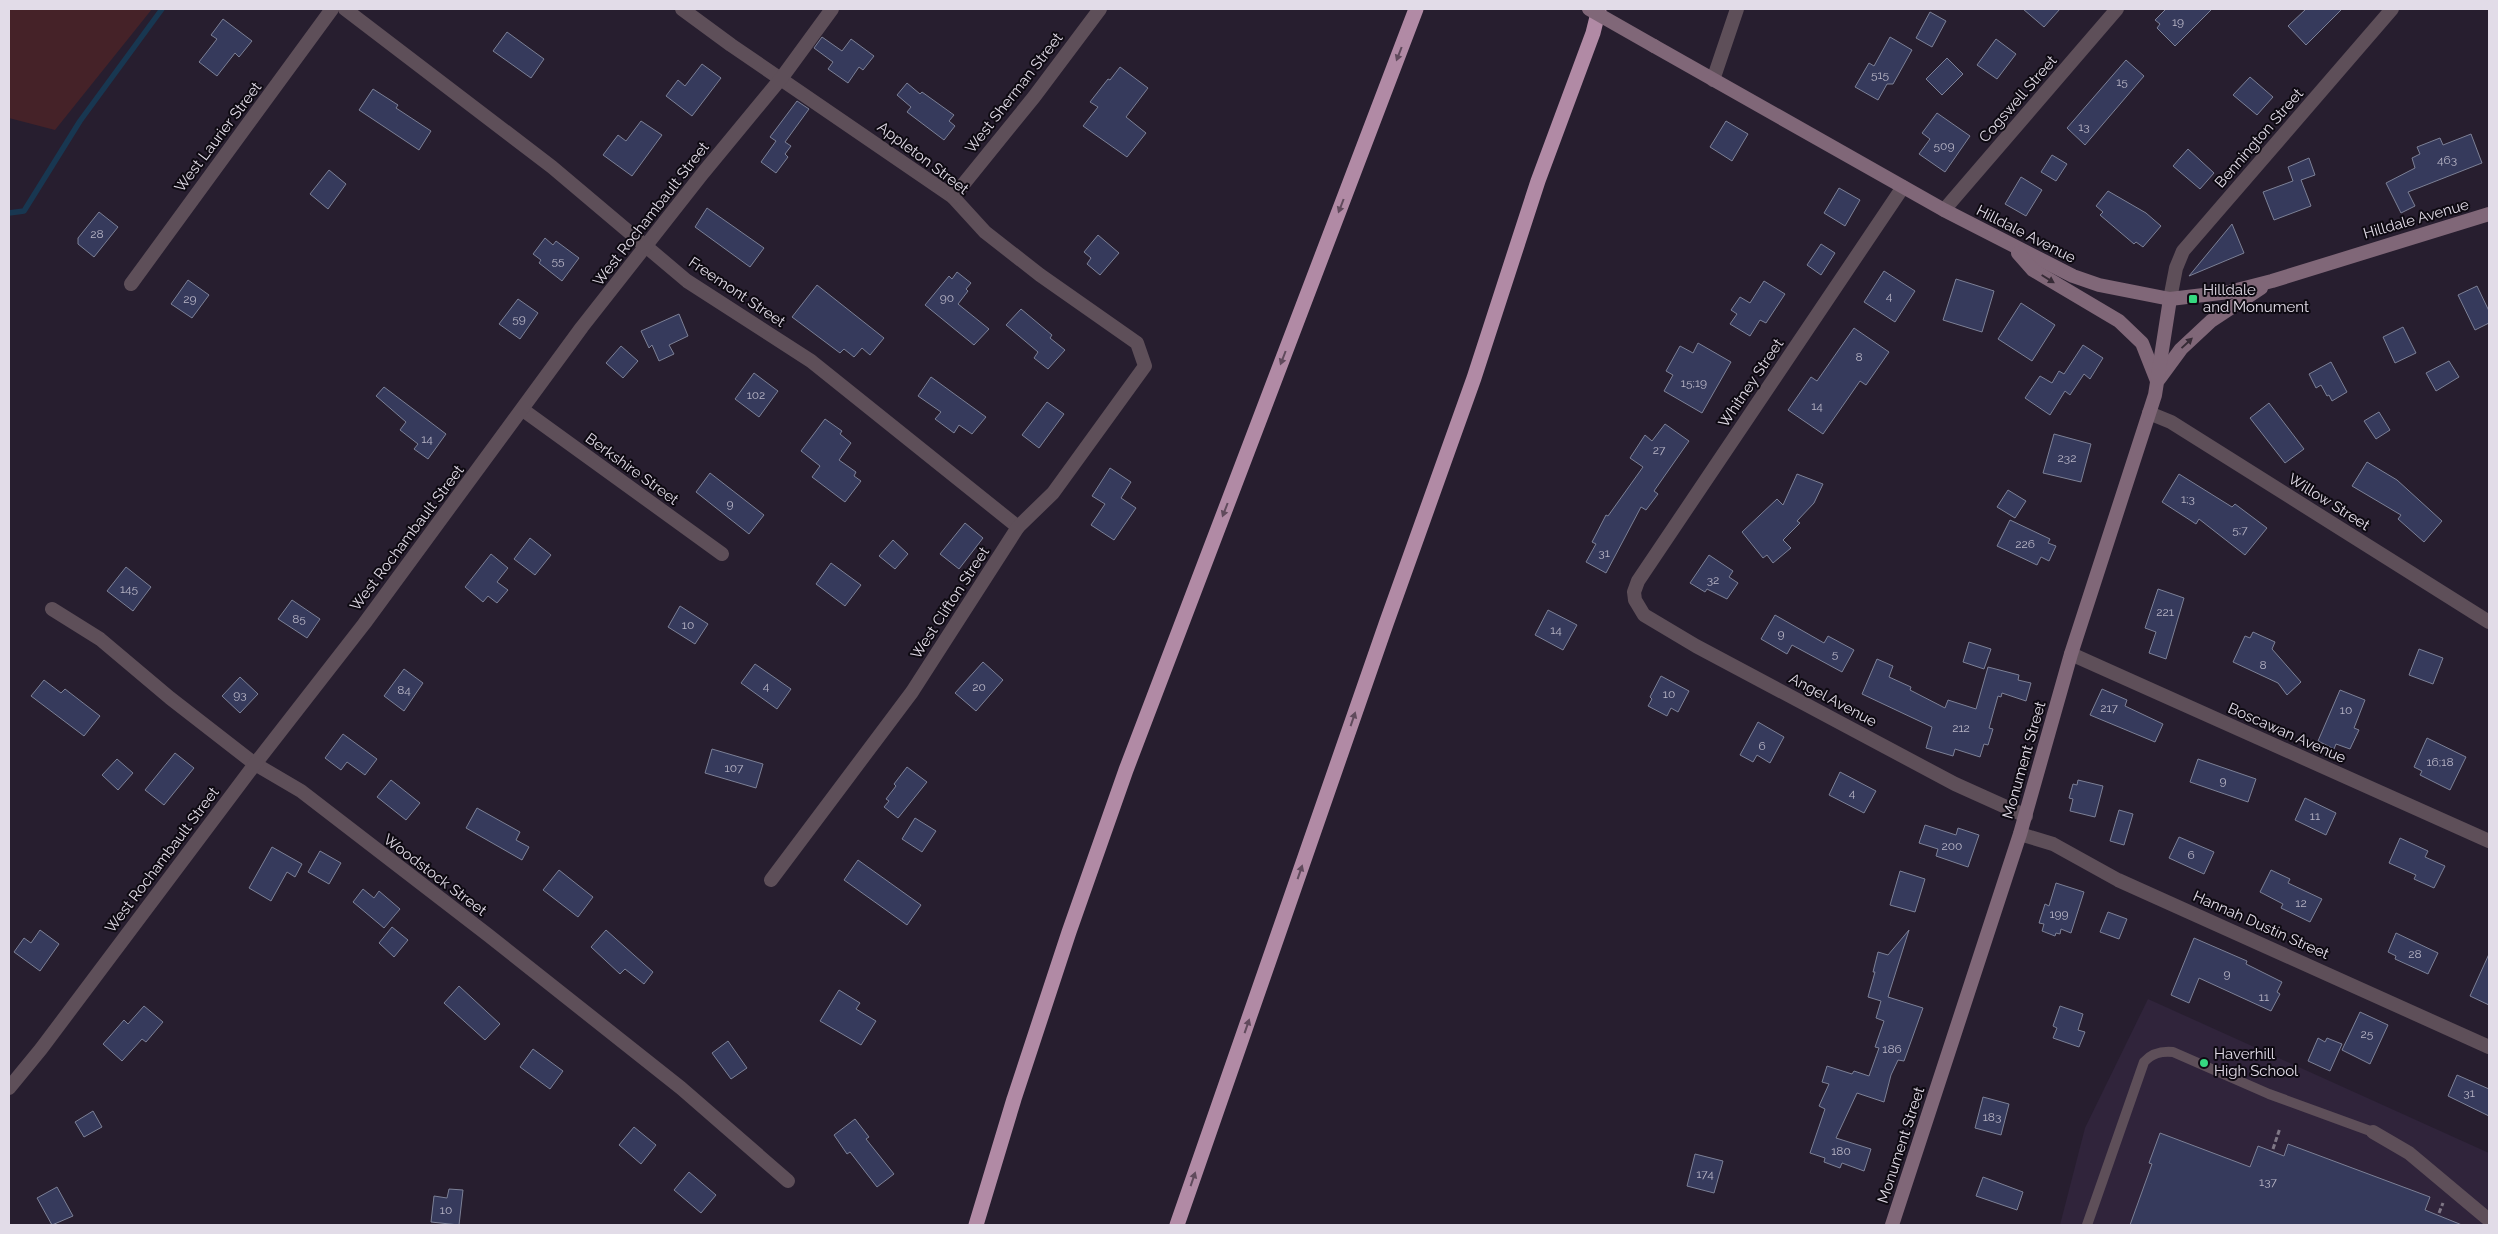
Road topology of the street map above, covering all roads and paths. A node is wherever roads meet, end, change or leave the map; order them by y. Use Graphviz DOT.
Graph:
graph roads {
  1 [pos="332,9"];
  2 [pos="345,9"];
  3 [pos="682,9"];
  4 [pos="832,9"];
  5 [pos="1100,9"];
  6 [pos="1416,9"];
  7 [pos="1589,9"];
  8 [pos="1599,9"];
  9 [pos="1737,9"];
  10 [pos="2117,9"];
  11 [pos="2392,9"];
  12 [pos="782,78"];
  13 [pos="1713,80"];
  14 [pos="1903,187"];
  15 [pos="953,196"];
  16 [pos="1944,210"];
  17 [pos="2489,214"];
  18 [pos="646,245"];
  19 [pos="2013,247"];
  20 [pos="2272,281"];
  21 [pos="131,284"];
  22 [pos="2170,299"];
  23 [pos="1137,343"];
  24 [pos="2157,382"];
  25 [pos="523,410"];
  26 [pos="2149,413"];
  27 [pos="1018,526"];
  28 [pos="722,554"];
  29 [pos="1634,600"];
  30 [pos="52,609"];
  31 [pos="2489,622"];
  32 [pos="2071,654"];
  33 [pos="255,764"];
  34 [pos="2026,816"];
  35 [pos="2020,834"];
  36 [pos="2489,841"];
  37 [pos="771,880"];
  38 [pos="2489,1047"];
  39 [pos="9,1088"];
  40 [pos="2280,1128"];
  41 [pos="2373,1132"];
  42 [pos="2273,1148"];
  43 [pos="788,1181"];
  44 [pos="2489,1220"];
  45 [pos="976,1225"];
  46 [pos="1177,1225"];
  47 [pos="1892,1225"];
  48 [pos="2087,1225"];
  1 -- 21 [label="street, West Laurier Street"];
  2 -- 18 [label="street, Freemont Street"];
  3 -- 12 [label="street, Appleton Street"];
  4 -- 12 [label="street, West Rochambault Street"];
  5 -- 15 [label="street, West Sherman Street"];
  6 -- 45 [label="highway, one-way"];
  7 -- 13 [label="main road, Hilldale Avenue, bridge"];
  46 -- 8 [label="highway, one-way"];
  9 -- 13 [label="street"];
  10 -- 16 [label="street, Cogswell Street"];
  11 -- 22 [label="street, Bennington Street"];
  12 -- 15 [label="street, Appleton Street"];
  12 -- 18 [label="street, West Rochambault Street"];
  13 -- 14 [label="main road, Hilldale Avenue"];
  14 -- 16 [label="main road, Hilldale Avenue"];
  14 -- 29 [label="street, Whitney Street"];
  15 -- 23 [label="street, Appleton Street"];
  16 -- 19 [label="main road, Hilldale Avenue"];
  17 -- 20 [label="main road, Hilldale Avenue"];
  18 -- 25 [label="street, West Rochambault Street"];
  18 -- 27 [label="street, Freemont Street"];
  19 -- 22 [label="main road, Hilldale Avenue"];
  19 -- 24 [label="main road, one-way"];
  20 -- 22 [label="main road, Hilldale Avenue"];
  24 -- 20 [label="main road, one-way"];
  22 -- 24 [label="main road, Monument Street"];
  23 -- 27 [label="street, West Clifton Street"];
  24 -- 26 [label="main road, Monument Street"];
  25 -- 28 [label="street, Berkshire Street"];
  25 -- 33 [label="street, West Rochambault Street"];
  26 -- 31 [label="street, Willow Street"];
  26 -- 32 [label="main road, Monument Street"];
  27 -- 37 [label="street, West Clifton Street"];
  29 -- 34 [label="street, Angel Avenue"];
  30 -- 33 [label="street, Woodstock Street"];
  32 -- 34 [label="main road, Monument Street"];
  32 -- 36 [label="street, Boscawan Avenue"];
  33 -- 39 [label="street, West Rochambault Street"];
  33 -- 43 [label="street, Woodstock Street"];
  34 -- 35 [label="main road, Monument Street"];
  35 -- 38 [label="street, Hannah Dustin Street"];
  35 -- 47 [label="main road, Monument Street"];
  40 -- 42 [label="path"];
  41 -- 44 [label="street"];
  41 -- 48 [label="lane"];
}
